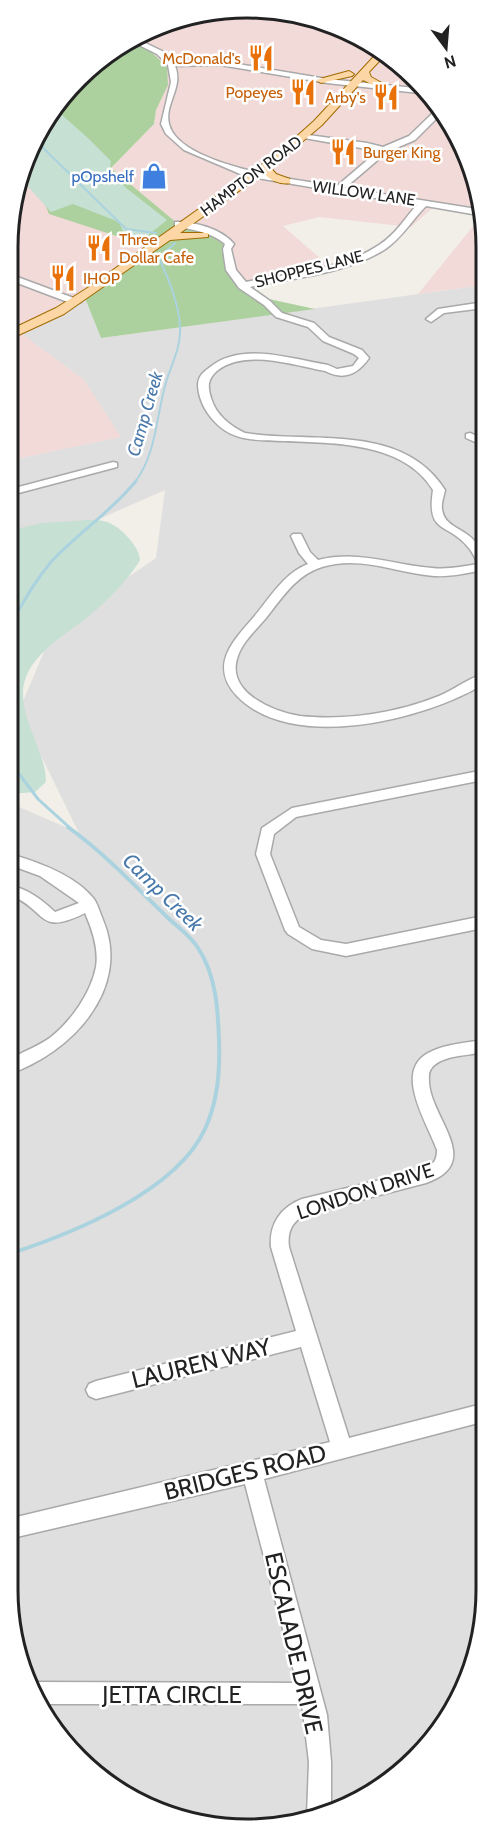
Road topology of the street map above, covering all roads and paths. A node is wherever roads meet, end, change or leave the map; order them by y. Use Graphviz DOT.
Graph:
graph roads {
  1 [pos="143,44"];
  2 [pos="365,55"];
  3 [pos="377,59"];
  4 [pos="171,64"];
  5 [pos="365,73"];
  6 [pos="321,80"];
  7 [pos="349,80"];
  8 [pos="384,87"];
  9 [pos="414,90"];
  10 [pos="434,116"];
  11 [pos="304,136"];
  12 [pos="384,150"];
  13 [pos="265,167"];
  14 [pos="248,174"];
  15 [pos="286,181"];
  16 [pos="339,189"];
  17 [pos="425,202"];
  18 [pos="473,211"];
  19 [pos="198,216"];
  20 [pos="177,229"];
  21 [pos="205,233"];
  22 [pos="18,280"];
  23 [pos="242,286"];
  24 [pos="76,302"];
  25 [pos="476,306"];
  26 [pos="431,319"];
  27 [pos="18,331"];
  28 [pos="470,436"];
  29 [pos="476,439"];
  30 [pos="113,465"];
  31 [pos="18,490"];
  32 [pos="297,536"];
  33 [pos="476,550"];
  34 [pos="315,564"];
  35 [pos="476,566"];
  36 [pos="476,685"];
  37 [pos="476,776"];
  38 [pos="18,863"];
  39 [pos="18,892"];
  40 [pos="89,904"];
  41 [pos="476,923"];
  42 [pos="476,1048"];
  43 [pos="18,1062"];
  44 [pos="306,1337"];
  45 [pos="96,1390"];
  46 [pos="476,1414"];
  47 [pos="342,1448"];
  48 [pos="252,1472"];
  49 [pos="18,1527"];
  50 [pos="43,1693"];
  51 [pos="310,1693"];
  52 [pos="319,1807"];
  1 -- 4 [label="street"];
  2 -- 7 [label="main road, HAMPTON ROAD"];
  3 -- 5 [label="main road, HAMPTON ROAD"];
  4 -- 6 [label="street"];
  4 -- 14 [label="street, WILLOW LANE"];
  5 -- 7 [label="main road, HAMPTON ROAD"];
  5 -- 8 [label="main road"];
  6 -- 7 [label="main road"];
  7 -- 8 [label="street"];
  7 -- 11 [label="main road, HAMPTON ROAD"];
  7 -- 14 [label="main road, HAMPTON ROAD"];
  8 -- 9 [label="street"];
  10 -- 12 [label="street"];
  11 -- 12 [label="street"];
  11 -- 13 [label="main road, HAMPTON ROAD"];
  12 -- 16 [label="street"];
  13 -- 14 [label="main road, HAMPTON ROAD"];
  13 -- 15 [label="main road"];
  14 -- 15 [label="street, WILLOW LANE"];
  14 -- 19 [label="main road, HAMPTON ROAD"];
  15 -- 16 [label="street, WILLOW LANE"];
  16 -- 17 [label="street, WILLOW LANE"];
  17 -- 18 [label="street, WILLOW LANE"];
  17 -- 23 [label="street, SHOPPES LANE"];
  19 -- 20 [label="main road, HAMPTON ROAD"];
  19 -- 21 [label="main road"];
  20 -- 21 [label="street"];
  20 -- 21 [label="main road"];
  20 -- 24 [label="main road, HAMPTON ROAD"];
  21 -- 23 [label="street"];
  22 -- 24 [label="street"];
  23 -- 33 [label="street"];
  24 -- 27 [label="main road, HAMPTON ROAD"];
  25 -- 26 [label="street"];
  28 -- 29 [label="street"];
  30 -- 31 [label="street"];
  32 -- 34 [label="street"];
  34 -- 35 [label="street"];
  34 -- 36 [label="street"];
  37 -- 41 [label="street"];
  38 -- 40 [label="street"];
  39 -- 40 [label="street"];
  40 -- 43 [label="street"];
  42 -- 44 [label="street, LONDON DRIVE"];
  44 -- 45 [label="street, LAUREN WAY"];
  44 -- 47 [label="street, LONDON DRIVE"];
  46 -- 47 [label="street, BRIDGES ROAD"];
  47 -- 48 [label="street, BRIDGES ROAD"];
  48 -- 49 [label="street, BRIDGES ROAD"];
  48 -- 51 [label="street, ESCALADE DRIVE"];
  50 -- 51 [label="street, JETTA CIRCLE"];
  51 -- 52 [label="street, ESCALADE DRIVE"];
}
